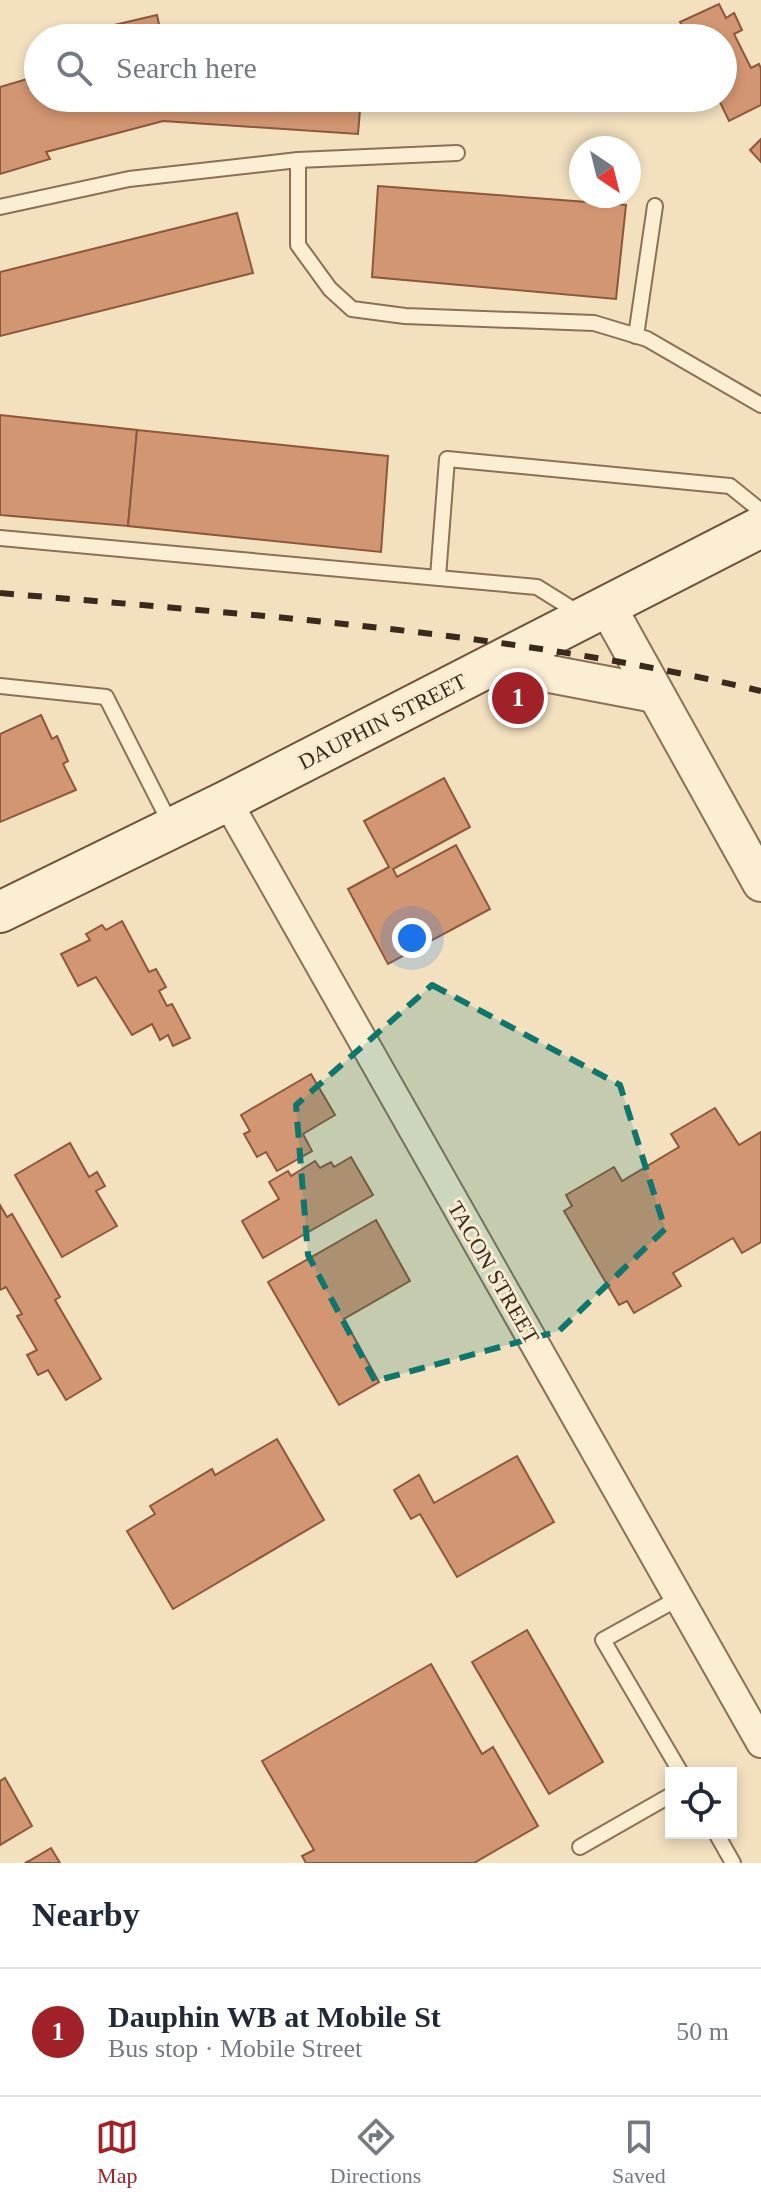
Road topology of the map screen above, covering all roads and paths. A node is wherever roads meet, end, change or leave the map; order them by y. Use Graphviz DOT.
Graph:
graph roads {
  1 [pos="457,153"];
  2 [pos="298,160"];
  3 [pos="655,206"];
  4 [pos="0,207"];
  5 [pos="636,336"];
  6 [pos="759,408"];
  7 [pos="761,511"];
  8 [pos="761,527"];
  9 [pos="0,538"];
  10 [pos="438,577"];
  11 [pos="596,612"];
  12 [pos="512,655"];
  13 [pos="0,686"];
  14 [pos="655,694"];
  15 [pos="227,801"];
  16 [pos="173,827"];
  17 [pos="761,883"];
  18 [pos="0,912"];
  19 [pos="679,1598"];
  20 [pos="761,1743"];
  21 [pos="677,1767"];
  22 [pos="665,1798"];
  23 [pos="719,1839"];
  24 [pos="580,1847"];
  25 [pos="733,1863"];
  1 -- 2 [label="lane"];
  2 -- 4 [label="lane"];
  2 -- 5 [label="lane"];
  3 -- 5 [label="lane"];
  5 -- 6 [label="lane"];
  7 -- 10 [label="lane"];
  8 -- 11 [label="main road, DAUPHIN STREET"];
  9 -- 10 [label="lane"];
  10 -- 11 [label="lane"];
  11 -- 12 [label="main road, DAUPHIN STREET"];
  11 -- 14 [label="street"];
  12 -- 14 [label="street"];
  12 -- 15 [label="main road, DAUPHIN STREET"];
  13 -- 16 [label="lane"];
  14 -- 17 [label="street"];
  15 -- 16 [label="main road, DAUPHIN STREET"];
  15 -- 19 [label="street, TACON STREET"];
  16 -- 18 [label="main road, DAUPHIN STREET"];
  19 -- 20 [label="street, TACON STREET"];
  19 -- 21 [label="lane"];
  22 -- 24 [label="lane"];
  23 -- 25 [label="lane"];
}
